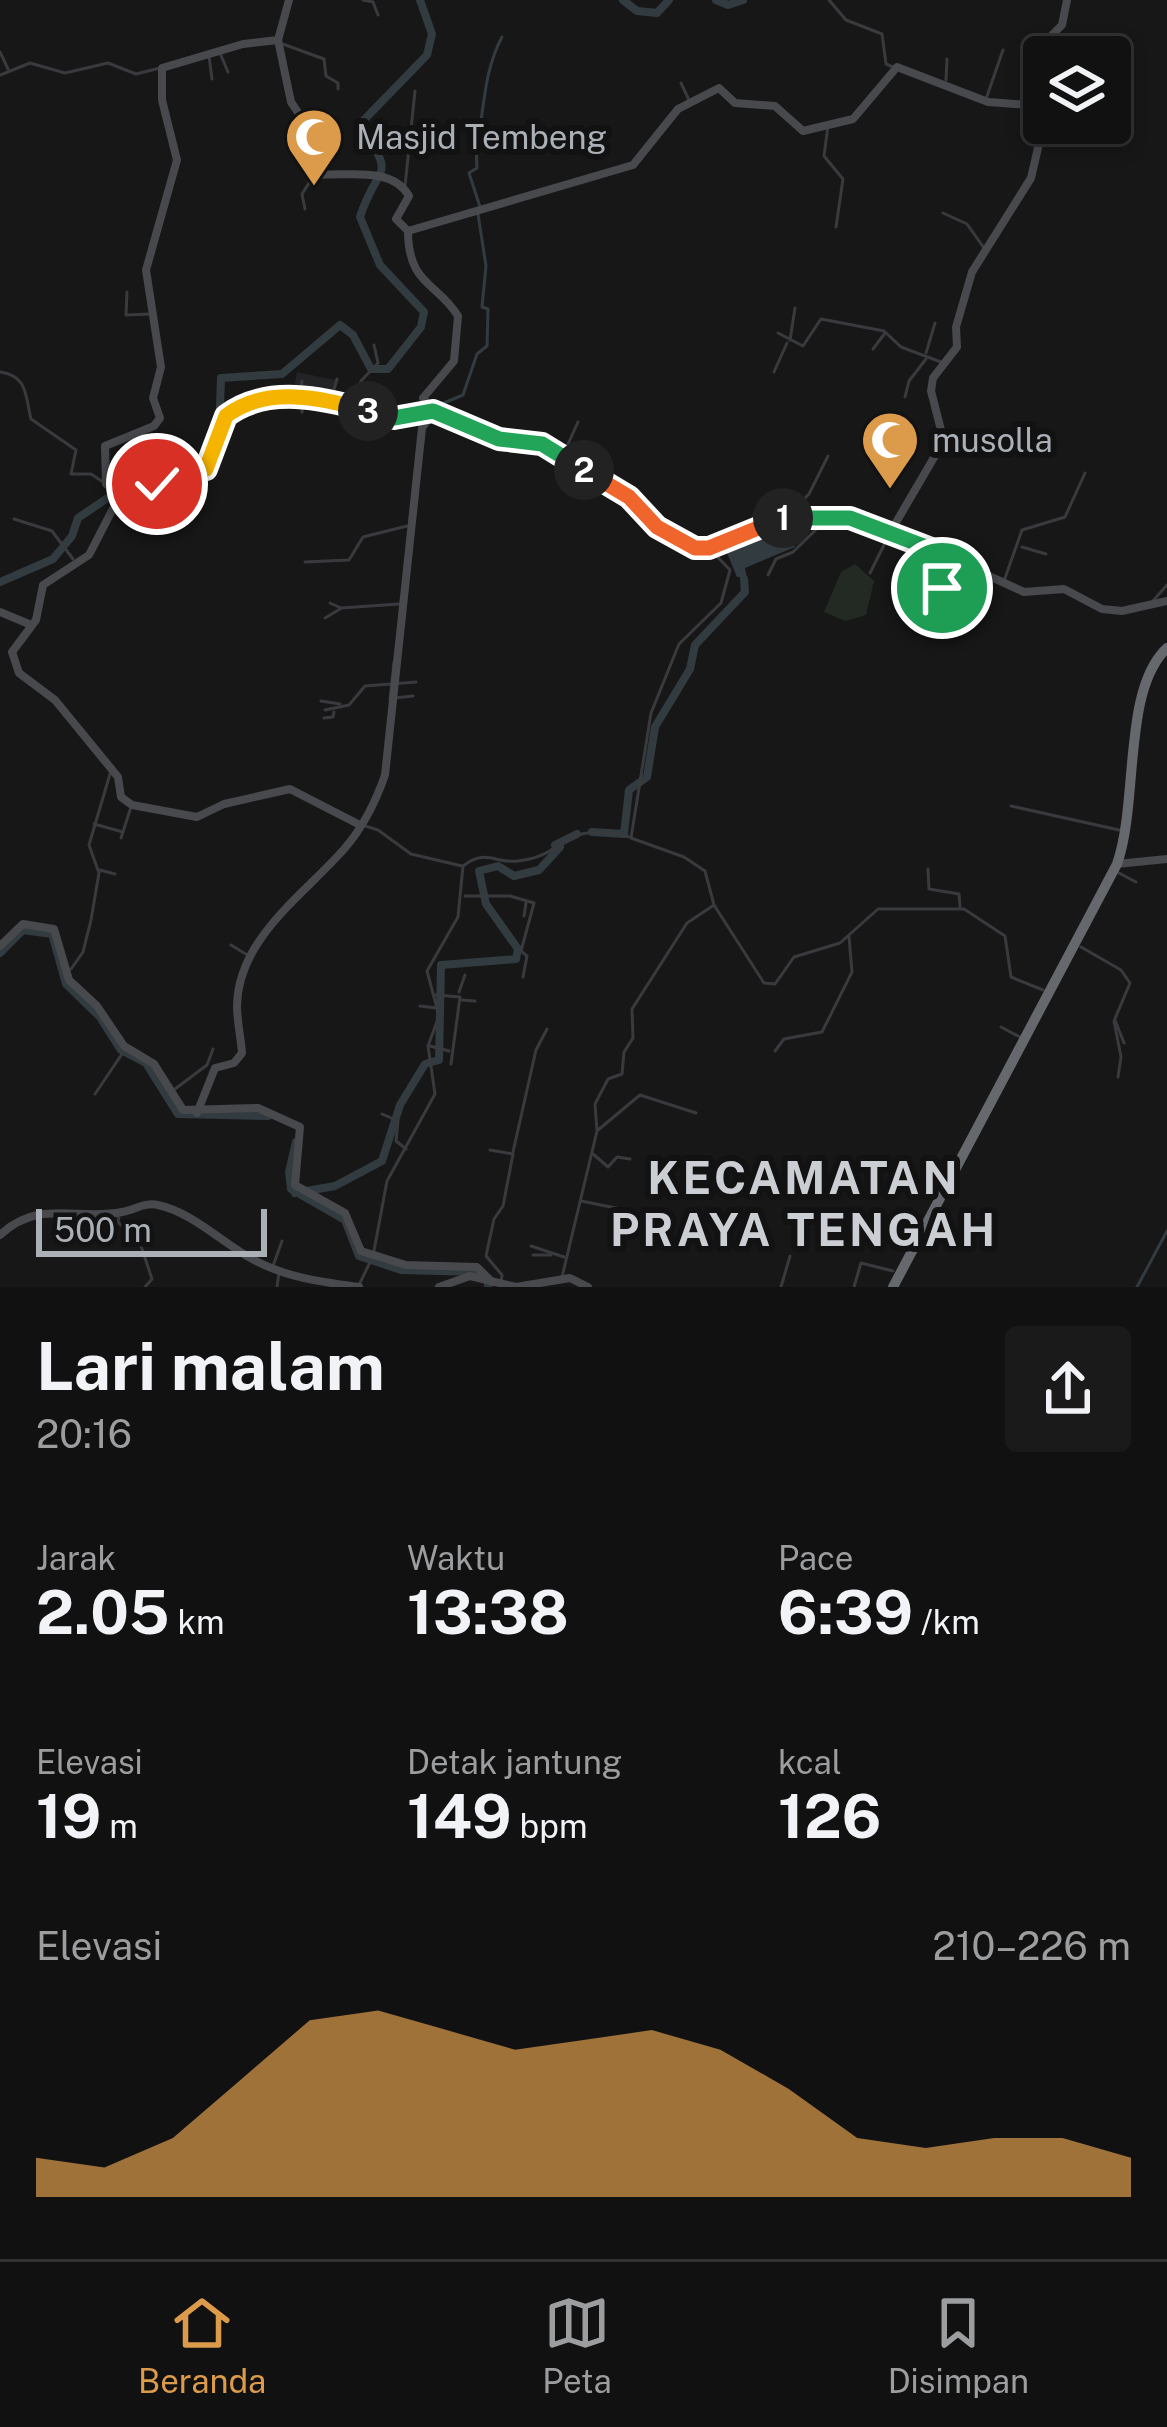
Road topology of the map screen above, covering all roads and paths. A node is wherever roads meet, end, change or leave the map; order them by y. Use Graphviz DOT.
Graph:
graph roads {
  1 [pos="289,0"];
  2 [pos="363,0"];
  3 [pos="829,0"];
  4 [pos="1067,0"];
  5 [pos="378,15"];
  6 [pos="1052,36"];
  7 [pos="278,41"];
  8 [pos="1004,50"];
  9 [pos="0,52"];
  10 [pos="220,52"];
  11 [pos="208,54"];
  12 [pos="947,59"];
  13 [pos="162,68"];
  14 [pos="894,68"];
  15 [pos="9,70"];
  16 [pos="227,72"];
  17 [pos="0,75"];
  18 [pos="212,79"];
  19 [pos="946,82"];
  20 [pos="681,83"];
  21 [pos="338,89"];
  22 [pos="415,91"];
  23 [pos="985,101"];
  24 [pos="690,102"];
  25 [pos="1023,104"];
  26 [pos="827,125"];
  27 [pos="1038,144"];
  28 [pos="315,174"];
  29 [pos="405,187"];
  30 [pos="305,208"];
  31 [pos="943,213"];
  32 [pos="836,227"];
  33 [pos="408,231"];
  34 [pos="985,249"];
  35 [pos="127,292"];
  36 [pos="795,308"];
  37 [pos="152,314"];
  38 [pos="935,323"];
  39 [pos="886,332"];
  40 [pos="778,333"];
  41 [pos="789,341"];
  42 [pos="374,345"];
  43 [pos="873,349"];
  44 [pos="926,356"];
  45 [pos="942,363"];
  46 [pos="0,372"];
  47 [pos="774,372"];
  48 [pos="337,379"];
  49 [pos="302,380"];
  50 [pos="301,396"];
  51 [pos="905,398"];
  52 [pos="330,401"];
  53 [pos="351,406"];
  54 [pos="433,411"];
  55 [pos="302,412"];
  56 [pos="578,422"];
  57 [pos="563,455"];
  58 [pos="828,456"];
  59 [pos="1085,473"];
  60 [pos="107,486"];
  61 [pos="120,495"];
  62 [pos="829,517"];
  63 [pos="787,518"];
  64 [pos="14,519"];
  65 [pos="411,526"];
  66 [pos="891,531"];
  67 [pos="1021,546"];
  68 [pos="709,548"];
  69 [pos="931,548"];
  70 [pos="1046,554"];
  71 [pos="305,562"];
  72 [pos="968,563"];
  73 [pos="77,566"];
  74 [pos="870,573"];
  75 [pos="768,575"];
  76 [pos="925,576"];
  77 [pos="1003,583"];
  78 [pos="1167,586"];
  79 [pos="933,591"];
  80 [pos="1167,601"];
  81 [pos="330,603"];
  82 [pos="405,604"];
  83 [pos="341,608"];
  84 [pos="1149,608"];
  85 [pos="0,612"];
  86 [pos="325,618"];
  87 [pos="29,625"];
  88 [pos="1167,648"];
  89 [pos="391,682"];
  90 [pos="416,682"];
  91 [pos="413,696"];
  92 [pos="392,698"];
  93 [pos="321,701"];
  94 [pos="342,706"];
  95 [pos="325,710"];
  96 [pos="334,710"];
  97 [pos="324,718"];
  98 [pos="111,772"];
  99 [pos="132,805"];
  100 [pos="1011,806"];
  101 [pos="93,824"];
  102 [pos="360,825"];
  103 [pos="1126,831"];
  104 [pos="631,838"];
  105 [pos="1167,859"];
  106 [pos="463,866"];
  107 [pos="1115,867"];
  108 [pos="98,869"];
  109 [pos="928,869"];
  110 [pos="115,874"];
  111 [pos="1136,882"];
  112 [pos="463,896"];
  113 [pos="526,902"];
  114 [pos="714,905"];
  115 [pos="960,909"];
  116 [pos="524,916"];
  117 [pos="849,937"];
  118 [pos="1074,943"];
  119 [pos="230,945"];
  120 [pos="0,946"];
  121 [pos="251,957"];
  122 [pos="465,975"];
  123 [pos="66,976"];
  124 [pos="1034,976"];
  125 [pos="523,977"];
  126 [pos="1031,986"];
  127 [pos="1047,991"];
  128 [pos="440,994"];
  129 [pos="459,997"];
  130 [pos="475,1001"];
  131 [pos="421,1006"];
  132 [pos="438,1008"];
  133 [pos="1114,1019"];
  134 [pos="1001,1027"];
  135 [pos="547,1029"];
  136 [pos="1022,1038"];
  137 [pos="1124,1043"];
  138 [pos="428,1046"];
  139 [pos="213,1049"];
  140 [pos="125,1050"];
  141 [pos="776,1051"];
  142 [pos="452,1052"];
  143 [pos="451,1064"];
  144 [pos="1118,1077"];
  145 [pos="95,1094"];
  146 [pos="169,1094"];
  147 [pos="197,1113"];
  148 [pos="696,1113"];
  149 [pos="382,1114"];
  150 [pos="597,1130"];
  151 [pos="407,1150"];
  152 [pos="490,1150"];
  153 [pos="590,1151"];
  154 [pos="513,1154"];
  155 [pos="630,1159"];
  156 [pos="579,1200"];
  157 [pos="621,1209"];
  158 [pos="120,1213"];
  159 [pos="0,1235"];
  160 [pos="282,1240"];
  161 [pos="531,1246"];
  162 [pos="533,1255"];
  163 [pos="553,1255"];
  164 [pos="790,1256"];
  165 [pos="566,1257"];
  166 [pos="372,1259"];
  167 [pos="276,1269"];
  168 [pos="900,1275"];
  169 [pos="488,1282"];
  170 [pos="556,1283"];
  171 [pos="314,1285"];
  172 [pos="145,1287"];
  173 [pos="277,1287"];
  174 [pos="359,1287"];
  175 [pos="439,1287"];
  176 [pos="588,1287"];
  177 [pos="781,1287"];
  178 [pos="854,1287"];
  179 [pos="893,1287"];
  1 -- 7 [label="street"];
  2 -- 5 [label="street"];
  3 -- 14 [label="street"];
  4 -- 6 [label="street"];
  7 -- 10 [label="street"];
  7 -- 21 [label="street"];
  7 -- 28 [label="street"];
  8 -- 23 [label="street"];
  9 -- 15 [label="street"];
  10 -- 11 [label="street"];
  10 -- 16 [label="street"];
  11 -- 13 [label="street"];
  11 -- 18 [label="street"];
  12 -- 19 [label="street"];
  13 -- 15 [label="street"];
  13 -- 37 [label="street"];
  14 -- 19 [label="street"];
  14 -- 26 [label="street"];
  15 -- 17 [label="street"];
  19 -- 23 [label="street"];
  20 -- 24 [label="street"];
  22 -- 29 [label="street"];
  23 -- 25 [label="street"];
  24 -- 26 [label="street"];
  24 -- 33 [label="street"];
  26 -- 32 [label="street"];
  27 -- 34 [label="street"];
  28 -- 29 [label="street"];
  28 -- 30 [label="street"];
  29 -- 33 [label="street"];
  31 -- 34 [label="street"];
  33 -- 54 [label="street"];
  34 -- 45 [label="street"];
  35 -- 37 [label="street"];
  36 -- 41 [label="street"];
  37 -- 60 [label="street"];
  38 -- 44 [label="street"];
  39 -- 41 [label="street"];
  39 -- 43 [label="street"];
  39 -- 44 [label="street"];
  40 -- 41 [label="street"];
  41 -- 47 [label="street"];
  42 -- 53 [label="street"];
  44 -- 45 [label="street"];
  44 -- 51 [label="street"];
  45 -- 66 [label="street"];
  46 -- 60 [label="street"];
  48 -- 52 [label="street"];
  49 -- 50 [label="street"];
  50 -- 52 [label="street"];
  50 -- 55 [label="street"];
  50 -- 61 [label="street"];
  52 -- 53 [label="street"];
  53 -- 54 [label="street"];
  54 -- 57 [label="street"];
  54 -- 65 [label="street"];
  56 -- 57 [label="street"];
  57 -- 68 [label="street"];
  58 -- 63 [label="street"];
  59 -- 67 [label="street"];
  60 -- 61 [label="street"];
  61 -- 73 [label="street"];
  62 -- 63 [label="street"];
  62 -- 66 [label="street"];
  62 -- 75 [label="street"];
  63 -- 68 [label="street"];
  64 -- 73 [label="street"];
  65 -- 71 [label="street"];
  65 -- 82 [label="street"];
  66 -- 69 [label="street"];
  66 -- 74 [label="street"];
  67 -- 70 [label="street"];
  67 -- 77 [label="street"];
  68 -- 104 [label="street"];
  69 -- 72 [label="street"];
  69 -- 76 [label="street"];
  72 -- 77 [label="street"];
  72 -- 79 [label="street"];
  73 -- 87 [label="street"];
  77 -- 84 [label="street"];
  78 -- 84 [label="street"];
  80 -- 84 [label="street"];
  81 -- 83 [label="street"];
  82 -- 83 [label="street"];
  82 -- 89 [label="street"];
  83 -- 86 [label="street"];
  85 -- 87 [label="street"];
  87 -- 98 [label="street"];
  88 -- 103 [label="highway"];
  89 -- 90 [label="street"];
  89 -- 92 [label="street"];
  89 -- 94 [label="street"];
  91 -- 92 [label="street"];
  92 -- 102 [label="street"];
  93 -- 94 [label="street"];
  94 -- 96 [label="street"];
  95 -- 96 [label="street"];
  96 -- 97 [label="street"];
  98 -- 99 [label="street"];
  98 -- 101 [label="street"];
  99 -- 101 [label="street"];
  99 -- 102 [label="street"];
  100 -- 103 [label="street"];
  101 -- 108 [label="street"];
  102 -- 106 [label="street"];
  102 -- 121 [label="street"];
  103 -- 107 [label="highway"];
  104 -- 106 [label="street"];
  104 -- 114 [label="street"];
  105 -- 107 [label="street"];
  106 -- 112 [label="street"];
  107 -- 111 [label="street"];
  107 -- 118 [label="highway"];
  108 -- 110 [label="street"];
  108 -- 123 [label="street"];
  109 -- 115 [label="street"];
  112 -- 113 [label="street"];
  112 -- 128 [label="street"];
  113 -- 116 [label="street"];
  113 -- 125 [label="street"];
  114 -- 117 [label="street"];
  114 -- 150 [label="street"];
  115 -- 117 [label="street"];
  115 -- 126 [label="street"];
  117 -- 141 [label="street"];
  118 -- 127 [label="highway"];
  118 -- 133 [label="street"];
  119 -- 121 [label="street"];
  120 -- 123 [label="street"];
  121 -- 147 [label="street"];
  122 -- 129 [label="street"];
  123 -- 140 [label="street"];
  124 -- 126 [label="street"];
  126 -- 127 [label="street"];
  127 -- 136 [label="highway"];
  128 -- 129 [label="street"];
  128 -- 132 [label="street"];
  129 -- 130 [label="street"];
  129 -- 142 [label="street"];
  131 -- 132 [label="street"];
  132 -- 138 [label="street"];
  133 -- 137 [label="street"];
  133 -- 144 [label="street"];
  134 -- 136 [label="street"];
  135 -- 154 [label="street"];
  136 -- 168 [label="highway"];
  138 -- 142 [label="street"];
  138 -- 151 [label="street"];
  139 -- 146 [label="street"];
  140 -- 145 [label="street"];
  140 -- 146 [label="street"];
  142 -- 143 [label="street"];
  146 -- 147 [label="street"];
  147 -- 166 [label="street"];
  148 -- 150 [label="street"];
  149 -- 151 [label="street"];
  150 -- 153 [label="street"];
  151 -- 166 [label="street"];
  152 -- 154 [label="street"];
  153 -- 155 [label="street"];
  153 -- 156 [label="street"];
  154 -- 169 [label="street"];
  156 -- 157 [label="street"];
  156 -- 165 [label="street"];
  158 -- 159 [label="street"];
  158 -- 167 [label="street"];
  158 -- 172 [label="street"];
  160 -- 167 [label="street"];
  161 -- 163 [label="street"];
  162 -- 163 [label="street"];
  163 -- 165 [label="street"];
  164 -- 177 [label="street"];
  165 -- 170 [label="street"];
  166 -- 169 [label="street"];
  166 -- 174 [label="street"];
  167 -- 171 [label="street"];
  167 -- 173 [label="street"];
  168 -- 178 [label="street"];
  168 -- 179 [label="highway"];
  169 -- 170 [label="street"];
  169 -- 175 [label="street"];
  170 -- 176 [label="street"];
  171 -- 174 [label="street"];
}
